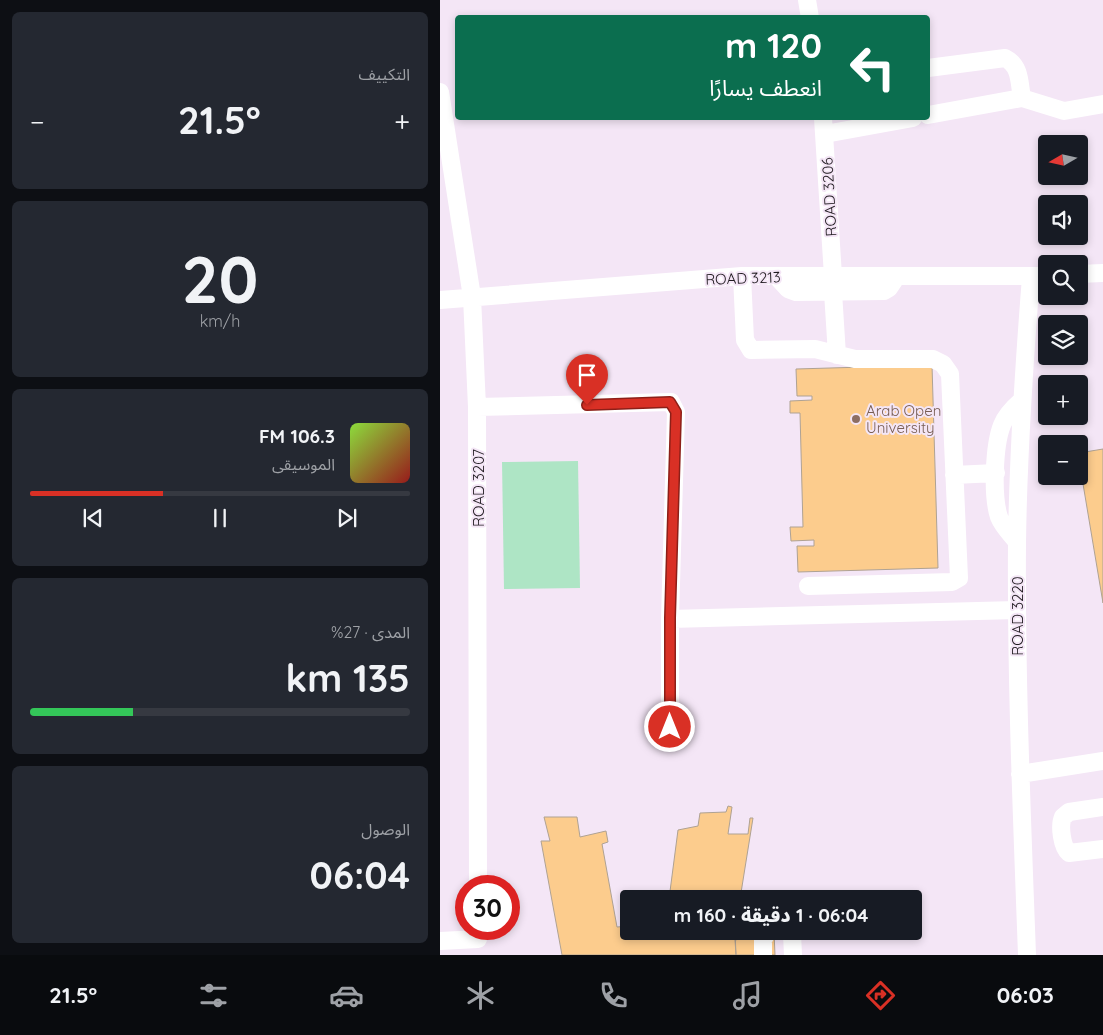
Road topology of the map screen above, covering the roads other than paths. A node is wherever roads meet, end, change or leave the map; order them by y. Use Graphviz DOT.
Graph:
graph roads {
  1 [pos="807,0"];
  2 [pos="810,15"];
  3 [pos="930,68"];
  4 [pos="440,96"];
  5 [pos="1022,98"];
  6 [pos="1103,104"];
  7 [pos="930,115"];
  8 [pos="891,120"];
  9 [pos="824,126"];
  10 [pos="1103,272"];
  11 [pos="1088,273"];
  12 [pos="742,276"];
  13 [pos="1038,276"];
  14 [pos="1038,283"];
  15 [pos="833,284"];
  16 [pos="472,297"];
  17 [pos="440,300"];
  18 [pos="837,354"];
  19 [pos="1021,401"];
  20 [pos="478,407"];
  21 [pos="996,473"];
  22 [pos="954,475"];
  23 [pos="1017,542"];
  24 [pos="808,586"];
  25 [pos="1017,610"];
  26 [pos="670,618"];
  27 [pos="670,727"];
  28 [pos="1103,761"];
  29 [pos="1020,774"];
  30 [pos="1103,807"];
  31 [pos="1103,849"];
  32 [pos="478,875"];
  33 [pos="764,940"];
  34 [pos="792,940"];
  35 [pos="440,941"];
  36 [pos="478,941"];
  37 [pos="763,955"];
  38 [pos="793,955"];
  39 [pos="1027,955"];
  1 -- 2 [label="street"];
  3 -- 5 [label="street"];
  4 -- 16 [label="street, ROAD 3207"];
  5 -- 6 [label="street"];
  5 -- 7 [label="street"];
  8 -- 9 [label="street"];
  9 -- 15 [label="street, ROAD 3206"];
  10 -- 11 [label="street"];
  12 -- 15 [label="street, ROAD 3213"];
  12 -- 16 [label="street, ROAD 3213"];
  12 -- 18 [label="street"];
  13 -- 15 [label="street, ROAD 3213"];
  14 -- 19 [label="street, ROAD 3220"];
  15 -- 18 [label="street, ROAD 3206"];
  16 -- 17 [label="street, ROAD 3213"];
  16 -- 20 [label="street, ROAD 3207"];
  18 -- 22 [label="street"];
  19 -- 21 [label="street"];
  19 -- 23 [label="street, ROAD 3220"];
  20 -- 26 [label="street"];
  20 -- 32 [label="street, ROAD 3207"];
  21 -- 22 [label="street"];
  21 -- 23 [label="street"];
  22 -- 24 [label="street"];
  23 -- 25 [label="street, ROAD 3220"];
  25 -- 26 [label="street"];
  25 -- 29 [label="street, ROAD 3220"];
  26 -- 27 [label="street"];
  28 -- 29 [label="street"];
  29 -- 39 [label="street, ROAD 3220"];
  30 -- 31 [label="street"];
  33 -- 37 [label="street"];
  34 -- 38 [label="street"];
  35 -- 36 [label="street"];
}
